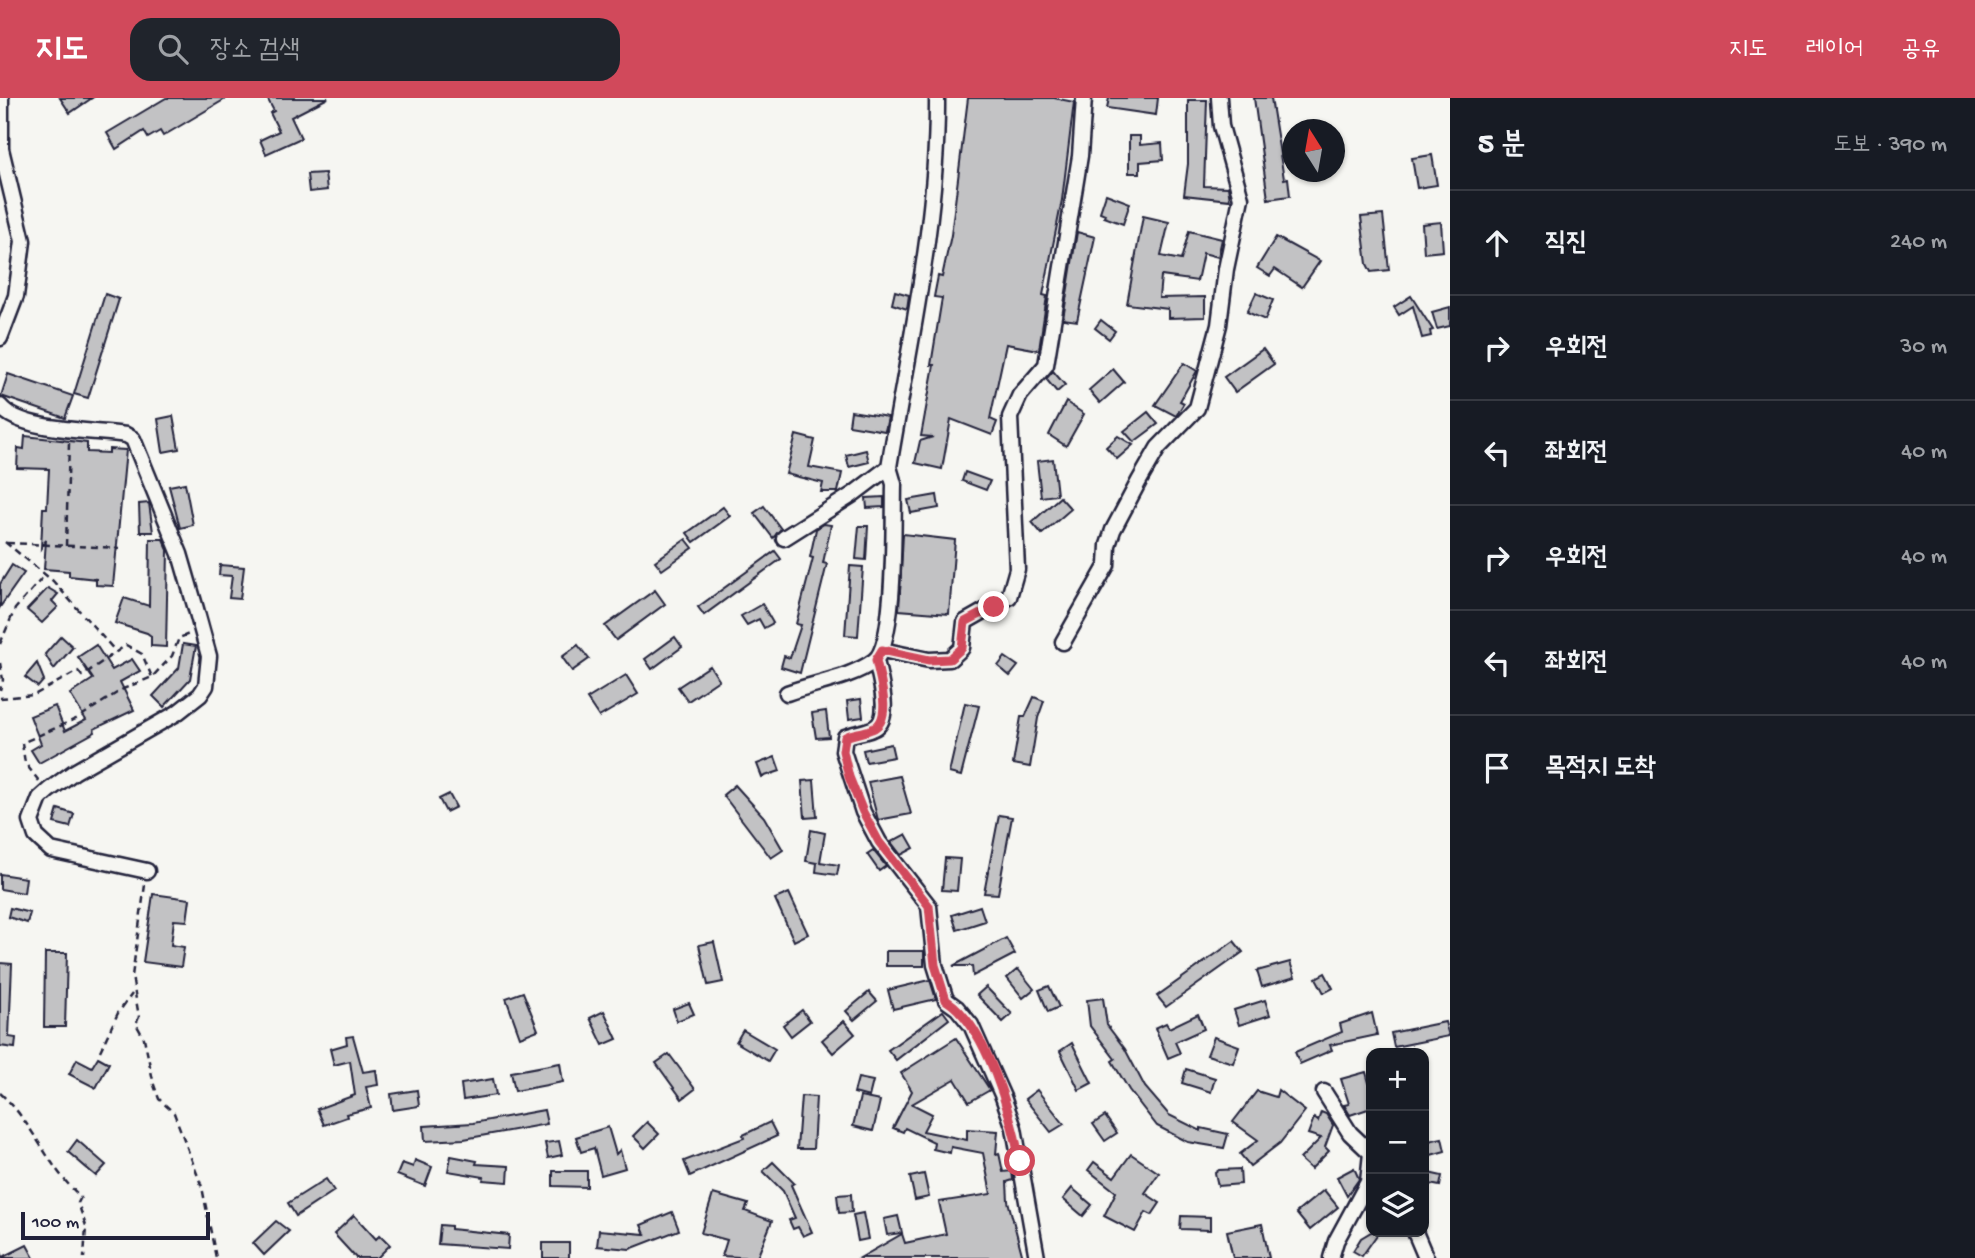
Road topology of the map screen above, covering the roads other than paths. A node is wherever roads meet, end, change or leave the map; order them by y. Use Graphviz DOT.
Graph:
graph roads {
  1 [pos="1,98"];
  2 [pos="937,98"];
  3 [pos="1084,98"];
  4 [pos="1219,98"];
  5 [pos="0,338"];
  6 [pos="0,406"];
  7 [pos="889,467"];
  8 [pos="784,538"];
  9 [pos="1063,642"];
  10 [pos="879,655"];
  11 [pos="787,693"];
  12 [pos="147,871"];
  13 [pos="1324,1092"];
  14 [pos="1366,1149"];
  15 [pos="1369,1174"];
  16 [pos="1417,1237"];
  17 [pos="1037,1258"];
  18 [pos="1331,1258"];
  19 [pos="1426,1258"];
  1 -- 5 [label="street"];
  2 -- 7 [label="street"];
  3 -- 10 [label="street"];
  4 -- 9 [label="street"];
  6 -- 12 [label="street"];
  7 -- 8 [label="street"];
  7 -- 10 [label="street"];
  10 -- 11 [label="street"];
  10 -- 17 [label="street"];
  13 -- 14 [label="street"];
  15 -- 18 [label="street"];
  16 -- 19 [label="street"];
}
